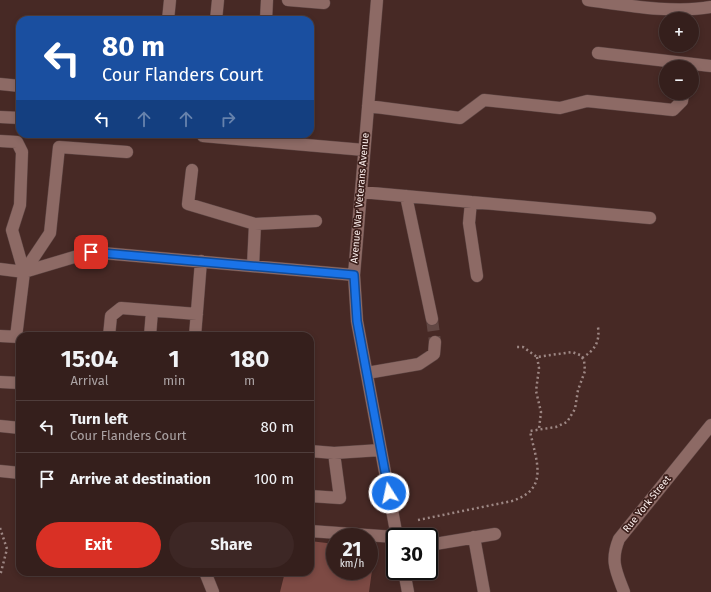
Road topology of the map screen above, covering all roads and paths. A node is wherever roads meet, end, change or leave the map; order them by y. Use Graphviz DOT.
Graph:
graph roads {
  1 [pos="170,0"];
  2 [pos="218,0"];
  3 [pos="267,0"];
  4 [pos="288,0"];
  5 [pos="377,0"];
  6 [pos="588,0"];
  7 [pos="324,3"];
  8 [pos="711,8"];
  9 [pos="168,16"];
  10 [pos="216,16"];
  11 [pos="266,16"];
  12 [pos="598,53"];
  13 [pos="659,62"];
  14 [pos="699,66"];
  15 [pos="711,66"];
  16 [pos="0,84"];
  17 [pos="16,86"];
  18 [pos="682,100"];
  19 [pos="368,106"];
  20 [pos="0,116"];
  21 [pos="16,118"];
  22 [pos="226,138"];
  23 [pos="0,141"];
  24 [pos="364,150"];
  25 [pos="127,152"];
  26 [pos="192,170"];
  27 [pos="361,192"];
  28 [pos="406,196"];
  29 [pos="471,202"];
  30 [pos="650,218"];
  31 [pos="316,221"];
  32 [pos="255,224"];
  33 [pos="201,261"];
  34 [pos="253,266"];
  35 [pos="0,269"];
  36 [pos="24,272"];
  37 [pos="354,275"];
  38 [pos="477,276"];
  39 [pos="152,311"];
  40 [pos="197,314"];
  41 [pos="432,319"];
  42 [pos="598,326"];
  43 [pos="18,332"];
  44 [pos="109,332"];
  45 [pos="150,332"];
  46 [pos="195,332"];
  47 [pos="0,336"];
  48 [pos="16,337"];
  49 [pos="436,342"];
  50 [pos="516,347"];
  51 [pos="536,357"];
  52 [pos="582,358"];
  53 [pos="367,373"];
  54 [pos="0,382"];
  55 [pos="16,383"];
  56 [pos="711,425"];
  57 [pos="0,426"];
  58 [pos="16,428"];
  59 [pos="539,430"];
  60 [pos="381,450"];
  61 [pos="314,451"];
  62 [pos="334,453"];
  63 [pos="0,471"];
  64 [pos="16,473"];
  65 [pos="314,496"];
  66 [pos="418,520"];
  67 [pos="0,528"];
  68 [pos="394,528"];
  69 [pos="314,531"];
  70 [pos="495,534"];
  71 [pos="386,536"];
  72 [pos="474,537"];
  73 [pos="438,543"];
  74 [pos="0,576"];
  75 [pos="207,576"];
  76 [pos="406,580"];
  77 [pos="213,592"];
  78 [pos="408,592"];
  79 [pos="484,592"];
  80 [pos="624,592"];
  1 -- 9 [label="street"];
  2 -- 10 [label="street"];
  3 -- 11 [label="street"];
  4 -- 7 [label="street"];
  5 -- 19 [label="street, Avenue War Veterans Avenue"];
  6 -- 8 [label="street"];
  12 -- 13 [label="street"];
  14 -- 15 [label="street"];
  16 -- 17 [label="street"];
  18 -- 19 [label="street"];
  19 -- 24 [label="street, Avenue War Veterans Avenue"];
  20 -- 21 [label="street"];
  22 -- 24 [label="street"];
  23 -- 36 [label="street"];
  24 -- 27 [label="street, Avenue War Veterans Avenue"];
  25 -- 36 [label="street"];
  26 -- 32 [label="street"];
  27 -- 28 [label="street"];
  27 -- 37 [label="street, Avenue War Veterans Avenue"];
  28 -- 29 [label="street"];
  28 -- 41 [label="street"];
  29 -- 30 [label="street"];
  29 -- 38 [label="street"];
  31 -- 32 [label="street"];
  32 -- 34 [label="street"];
  33 -- 34 [label="street"];
  33 -- 36 [label="street"];
  33 -- 40 [label="street"];
  34 -- 37 [label="street"];
  35 -- 36 [label="street"];
  36 -- 43 [label="street"];
  37 -- 53 [label="street, Avenue War Veterans Avenue"];
  39 -- 40 [label="street"];
  39 -- 44 [label="street"];
  39 -- 45 [label="street"];
  40 -- 46 [label="street"];
  42 -- 52 [label="path"];
  47 -- 48 [label="street"];
  49 -- 53 [label="street"];
  50 -- 51 [label="path"];
  51 -- 52 [label="path"];
  51 -- 59 [label="path"];
  52 -- 59 [label="path"];
  53 -- 60 [label="street, Avenue War Veterans Avenue"];
  54 -- 55 [label="street"];
  56 -- 80 [label="street, Rue York Street"];
  57 -- 58 [label="street"];
  59 -- 66 [label="path"];
  60 -- 62 [label="street"];
  60 -- 68 [label="street, Avenue War Veterans Avenue"];
  61 -- 62 [label="street"];
  62 -- 65 [label="street"];
  63 -- 64 [label="street"];
  67 -- 74 [label="path"];
  69 -- 71 [label="street"];
  70 -- 72 [label="street"];
  72 -- 73 [label="street"];
  72 -- 79 [label="street"];
  75 -- 77 [label="street"];
  76 -- 78 [label="street"];
}
